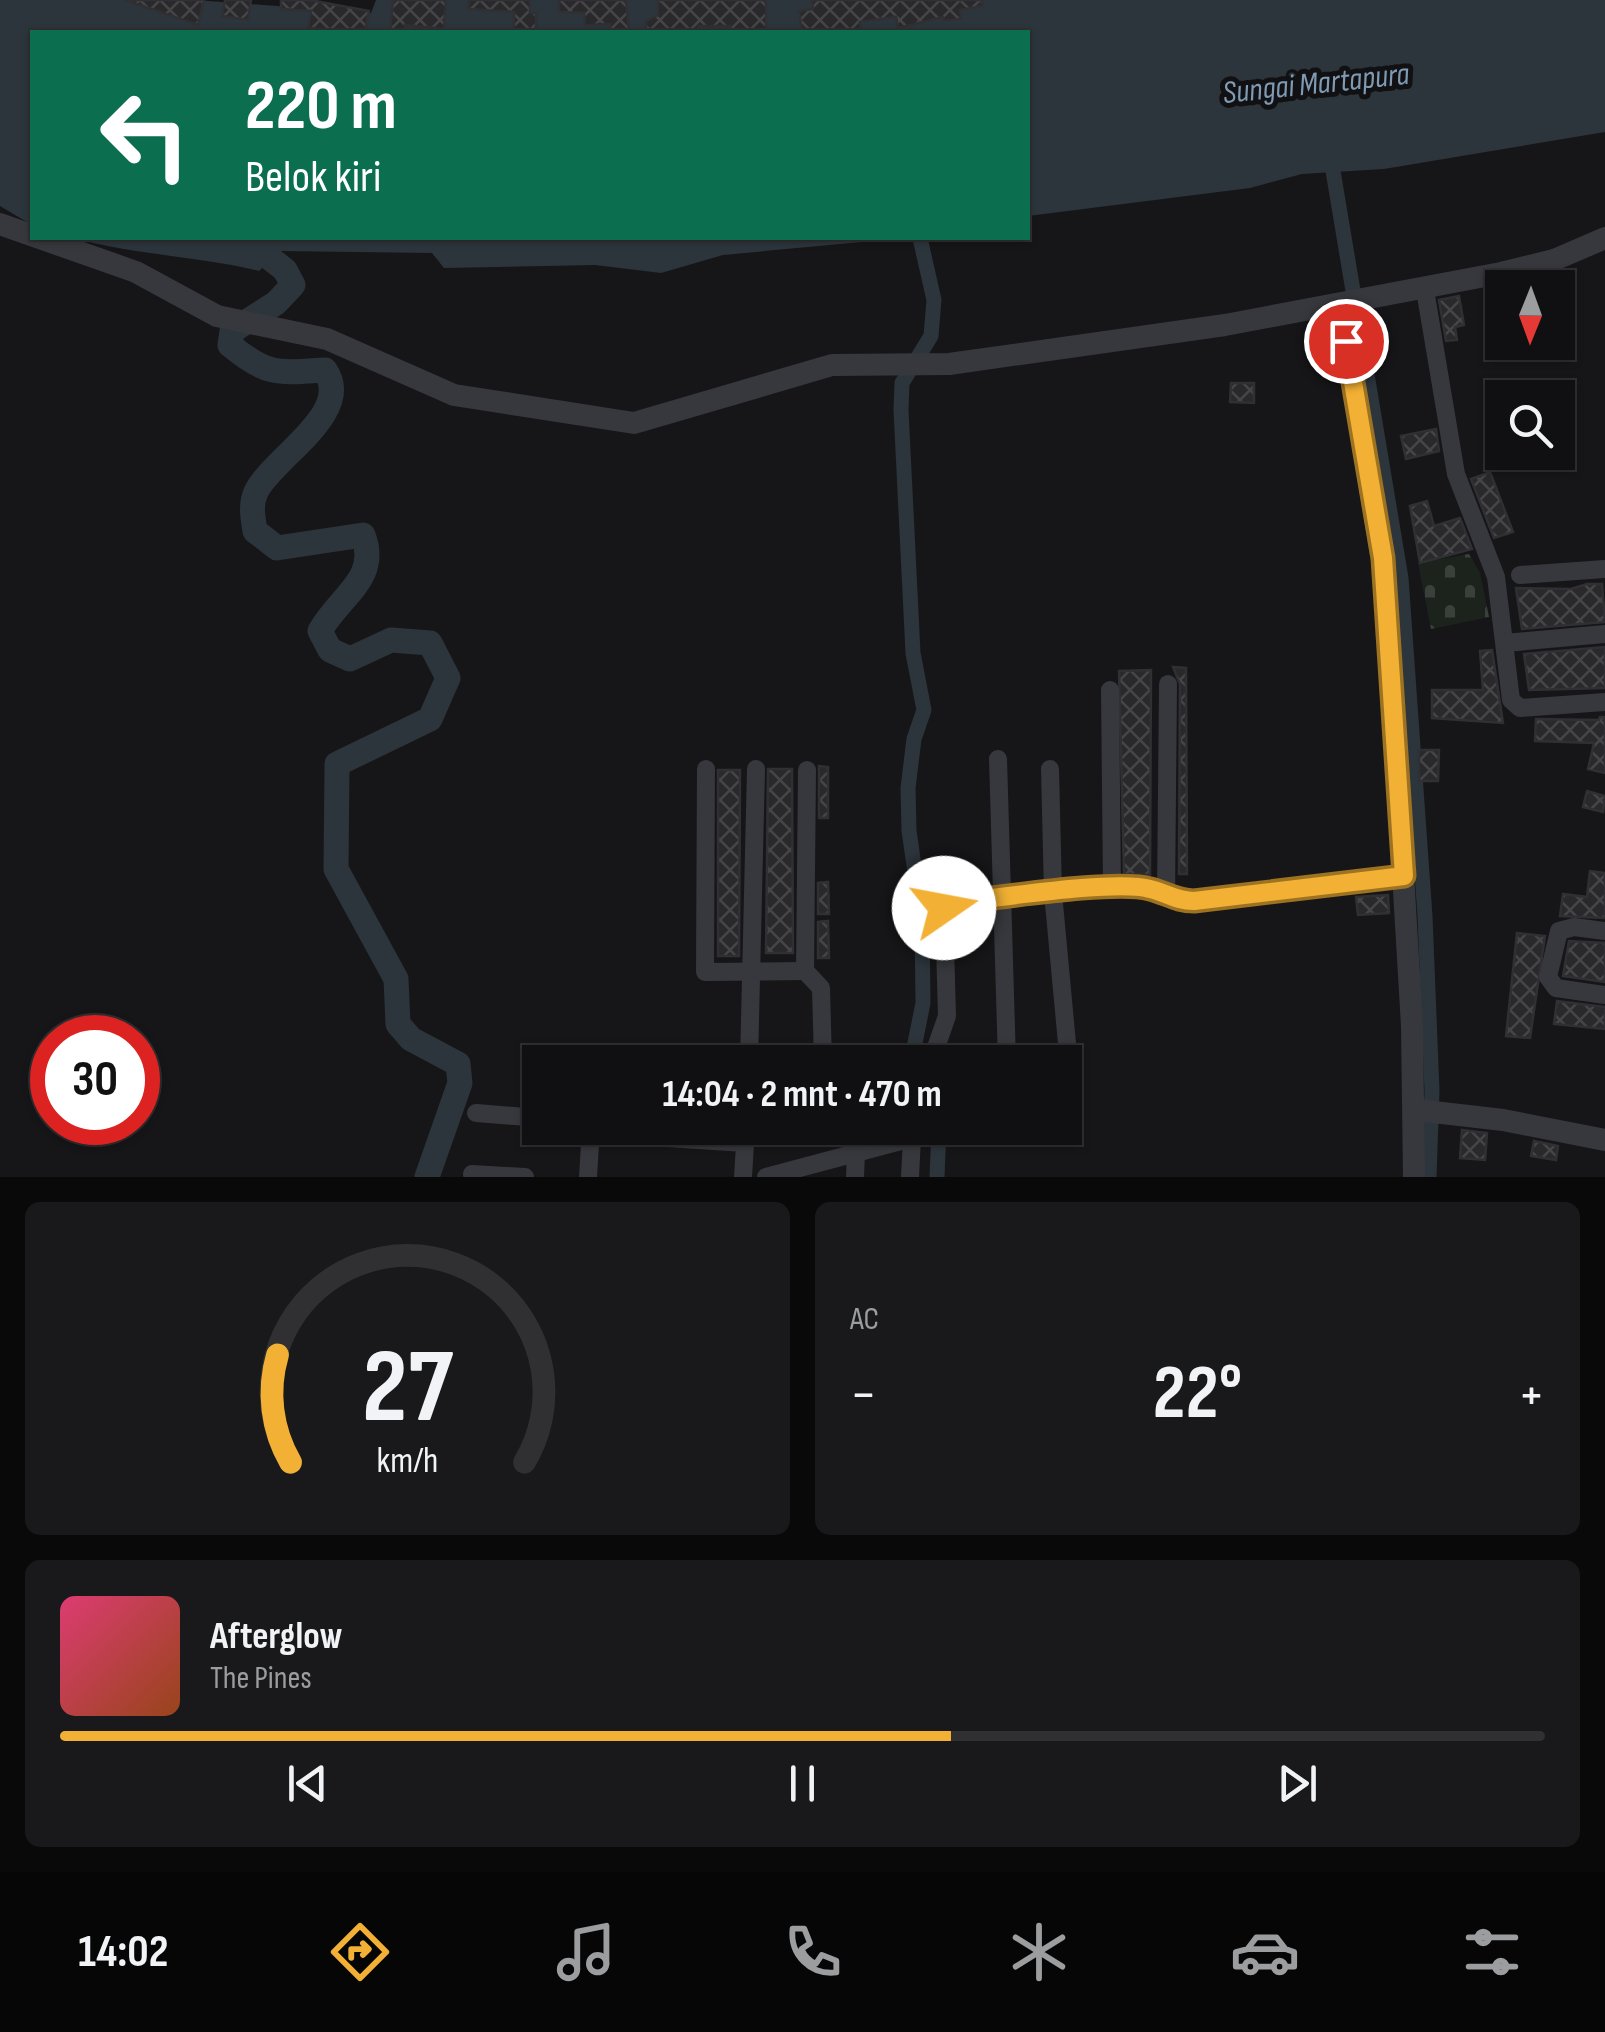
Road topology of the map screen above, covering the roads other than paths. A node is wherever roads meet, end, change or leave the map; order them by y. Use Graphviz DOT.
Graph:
graph roads {
  1 [pos="0,224"];
  2 [pos="30,235"];
  3 [pos="1605,238"];
  4 [pos="45,240"];
  5 [pos="1425,290"];
  6 [pos="1351,303"];
  7 [pos="1605,569"];
  8 [pos="1520,576"];
  9 [pos="1605,634"];
  10 [pos="1505,644"];
  11 [pos="1168,684"];
  12 [pos="1110,690"];
  13 [pos="1605,702"];
  14 [pos="998,759"];
  15 [pos="706,769"];
  16 [pos="1050,769"];
  17 [pos="756,770"];
  18 [pos="806,770"];
  19 [pos="1404,876"];
  20 [pos="1112,888"];
  21 [pos="1053,894"];
  22 [pos="1166,897"];
  23 [pos="1001,898"];
  24 [pos="1605,931"];
  25 [pos="806,970"];
  26 [pos="755,971"];
  27 [pos="1605,996"];
  28 [pos="751,1045"];
  29 [pos="823,1045"];
  30 [pos="938,1045"];
  31 [pos="1007,1045"];
  32 [pos="1067,1045"];
  33 [pos="1420,1111"];
  34 [pos="476,1113"];
  35 [pos="522,1117"];
  36 [pos="1605,1140"];
  37 [pos="589,1145"];
  38 [pos="745,1145"];
  39 [pos="856,1153"];
  40 [pos="799,1172"];
  41 [pos="472,1174"];
  42 [pos="524,1177"];
  43 [pos="588,1177"];
  44 [pos="743,1177"];
  45 [pos="766,1177"];
  46 [pos="855,1177"];
  47 [pos="910,1177"];
  48 [pos="1414,1177"];
  1 -- 2 [label="street"];
  3 -- 5 [label="street"];
  4 -- 6 [label="street"];
  5 -- 6 [label="street"];
  5 -- 10 [label="street"];
  6 -- 19 [label="street"];
  7 -- 8 [label="street"];
  9 -- 10 [label="street"];
  10 -- 13 [label="street"];
  11 -- 22 [label="street"];
  12 -- 20 [label="street"];
  14 -- 23 [label="street"];
  15 -- 26 [label="street"];
  16 -- 21 [label="street"];
  17 -- 26 [label="street"];
  18 -- 25 [label="street"];
  19 -- 22 [label="street"];
  19 -- 33 [label="street"];
  20 -- 21 [label="street"];
  20 -- 22 [label="street"];
  21 -- 23 [label="street"];
  21 -- 32 [label="street"];
  23 -- 30 [label="street"];
  23 -- 31 [label="street"];
  24 -- 27 [label="street"];
  25 -- 26 [label="street"];
  25 -- 29 [label="street"];
  26 -- 28 [label="street"];
  33 -- 36 [label="street"];
  33 -- 48 [label="street"];
  34 -- 35 [label="street"];
  37 -- 43 [label="street"];
  38 -- 44 [label="street"];
  39 -- 40 [label="street"];
  39 -- 46 [label="street"];
  39 -- 47 [label="street"];
  40 -- 45 [label="street"];
  41 -- 42 [label="street"];
}
